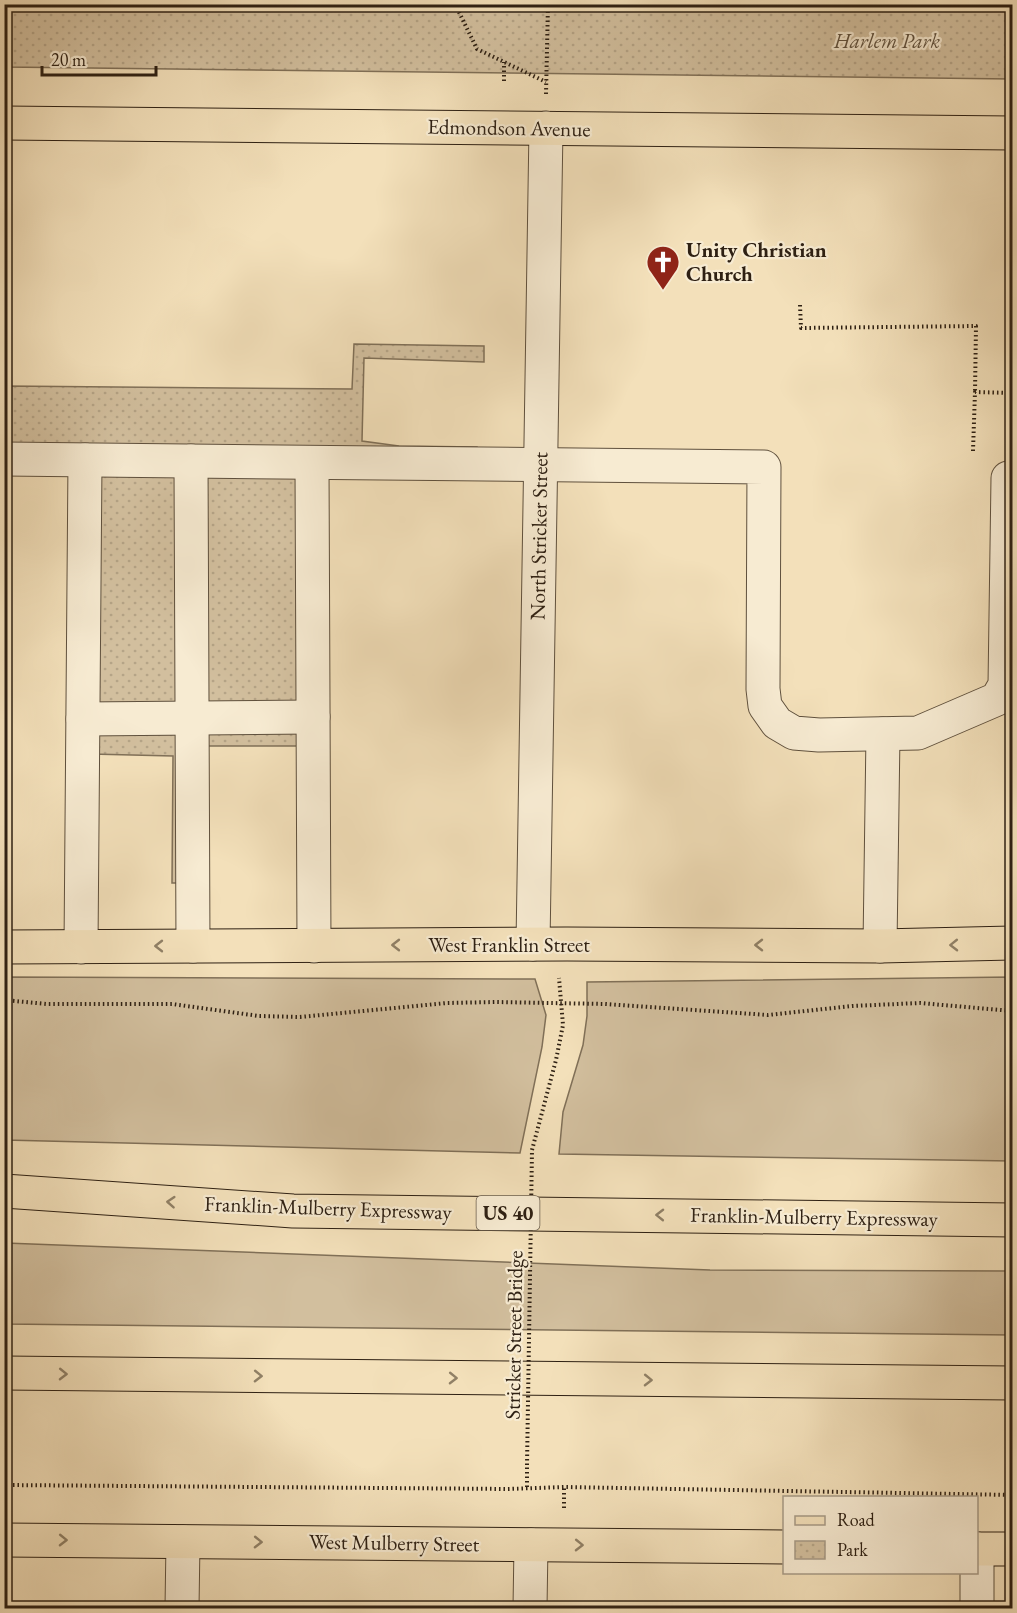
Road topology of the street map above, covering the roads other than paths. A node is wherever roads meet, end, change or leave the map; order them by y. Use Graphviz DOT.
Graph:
graph roads {
  1 [pos="4,123"];
  2 [pos="546,128"];
  3 [pos="1012,133"];
  4 [pos="4,459"];
  5 [pos="86,460"];
  6 [pos="190,461"];
  7 [pos="312,463"];
  8 [pos="540,465"];
  9 [pos="1008,478"];
  10 [pos="313,717"];
  11 [pos="83,718"];
  12 [pos="192,718"];
  13 [pos="883,734"];
  14 [pos="1012,943"];
  15 [pos="532,944"];
  16 [pos="314,945"];
  17 [pos="81,946"];
  18 [pos="193,946"];
  19 [pos="880,946"];
  20 [pos="4,947"];
  21 [pos="4,1191"];
  22 [pos="1012,1220"];
  23 [pos="4,1373"];
  24 [pos="1012,1383"];
  25 [pos="4,1539"];
  26 [pos="183,1542"];
  27 [pos="531,1545"];
  28 [pos="783,1547"];
  29 [pos="978,1549"];
  30 [pos="1012,1550"];
  31 [pos="977,1574"];
  32 [pos="183,1608"];
  33 [pos="530,1608"];
  34 [pos="978,1608"];
  1 -- 2 [label="main road, Edmondson Avenue"];
  2 -- 3 [label="main road, Edmondson Avenue"];
  2 -- 8 [label="street, North Stricker Street"];
  4 -- 5 [label="street"];
  5 -- 6 [label="street"];
  5 -- 11 [label="street"];
  6 -- 7 [label="street"];
  6 -- 12 [label="street"];
  7 -- 8 [label="street"];
  7 -- 10 [label="street"];
  8 -- 13 [label="street"];
  8 -- 15 [label="street, North Stricker Street"];
  9 -- 13 [label="street"];
  10 -- 12 [label="street"];
  10 -- 16 [label="street"];
  11 -- 12 [label="street"];
  11 -- 17 [label="street"];
  12 -- 18 [label="street"];
  13 -- 19 [label="street"];
  14 -- 19 [label="main road, West Franklin Street, one-way"];
  15 -- 16 [label="main road, West Franklin Street, one-way"];
  19 -- 15 [label="main road, West Franklin Street, one-way"];
  16 -- 18 [label="main road, West Franklin Street"];
  18 -- 17 [label="main road, West Franklin Street, one-way"];
  17 -- 20 [label="main road, West Franklin Street"];
  22 -- 21 [label="main road, Franklin-Mulberry Expressway / US 40, one-way"];
  23 -- 24 [label="main road, one-way"];
  25 -- 26 [label="main road, West Mulberry Street, one-way"];
  26 -- 27 [label="main road, West Mulberry Street, one-way"];
  26 -- 32 [label="street"];
  27 -- 28 [label="main road, West Mulberry Street, one-way"];
  27 -- 33 [label="street"];
  29 -- 30 [label="main road"];
  31 -- 34 [label="street"];
}
